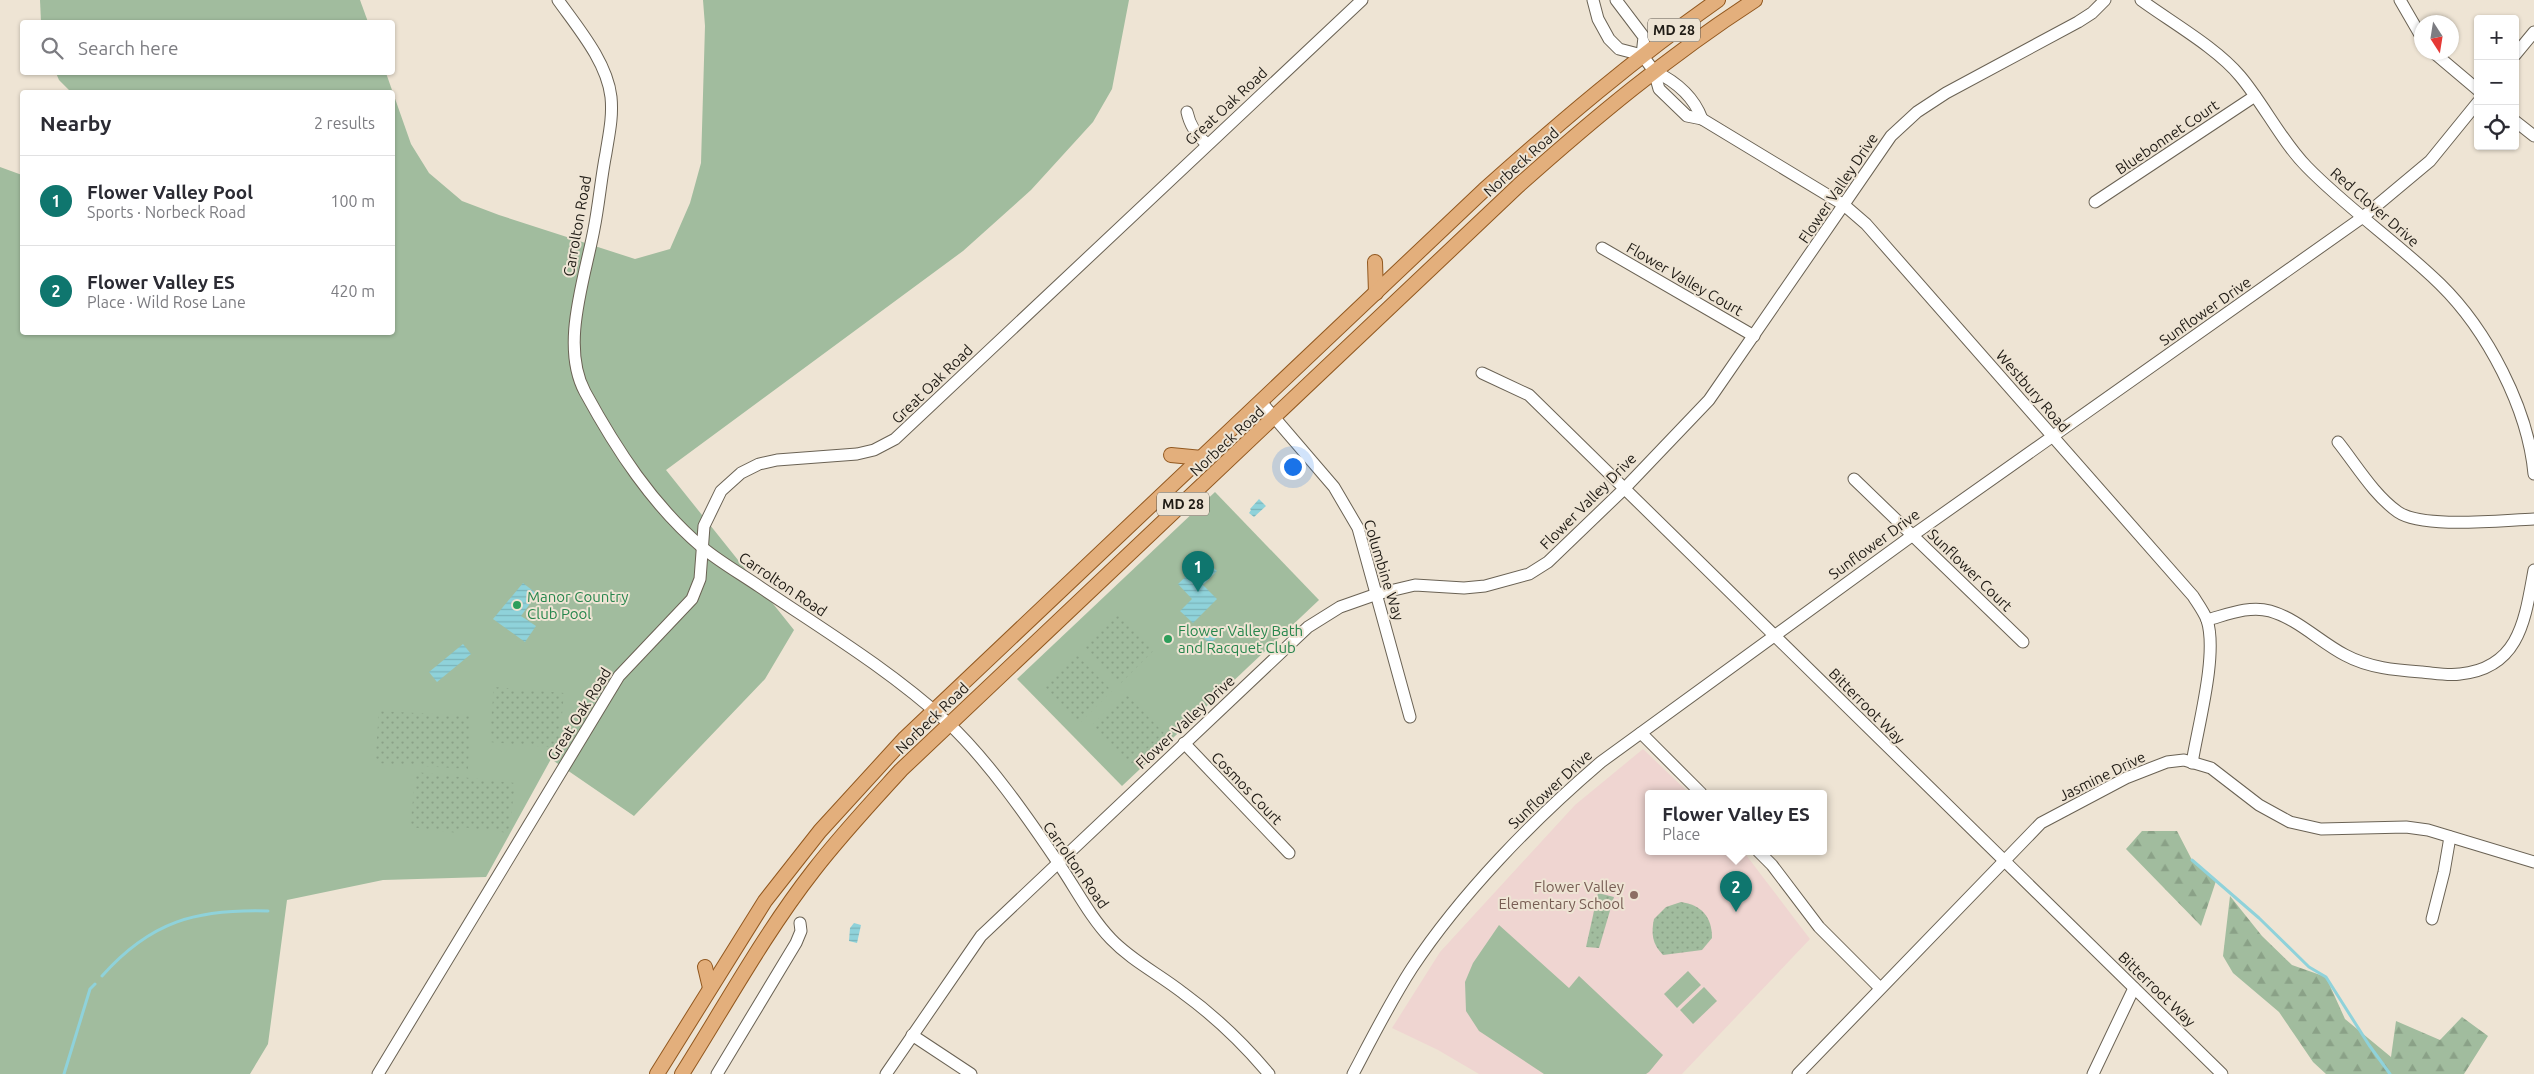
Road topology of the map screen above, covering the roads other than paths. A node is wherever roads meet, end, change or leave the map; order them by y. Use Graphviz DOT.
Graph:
graph roads {
  1 [pos="558,0"];
  2 [pos="1362,0"];
  3 [pos="1593,0"];
  4 [pos="1616,0"];
  5 [pos="1718,0"];
  6 [pos="1755,0"];
  7 [pos="2105,0"];
  8 [pos="2141,0"];
  9 [pos="2400,0"];
  10 [pos="2414,24"];
  11 [pos="2534,32"];
  12 [pos="2519,50"];
  13 [pos="1642,55"];
  14 [pos="2442,60"];
  15 [pos="1654,71"];
  16 [pos="2474,87"];
  17 [pos="2255,96"];
  18 [pos="2476,105"];
  19 [pos="1187,112"];
  20 [pos="1702,119"];
  21 [pos="2519,123"];
  22 [pos="2534,136"];
  23 [pos="1207,144"];
  24 [pos="2095,202"];
  25 [pos="1844,205"];
  26 [pos="2363,217"];
  27 [pos="1602,248"];
  28 [pos="1376,262"];
  29 [pos="1376,293"];
  30 [pos="1754,336"];
  31 [pos="1482,373"];
  32 [pos="1261,402"];
  33 [pos="1276,418"];
  34 [pos="2053,436"];
  35 [pos="2338,442"];
  36 [pos="1171,455"];
  37 [pos="1202,458"];
  38 [pos="2534,474"];
  39 [pos="1854,479"];
  40 [pos="1624,489"];
  41 [pos="2534,519"];
  42 [pos="1912,535"];
  43 [pos="703,548"];
  44 [pos="2534,570"];
  45 [pos="1377,594"];
  46 [pos="2207,620"];
  47 [pos="1775,634"];
  48 [pos="2023,642"];
  49 [pos="934,711"];
  50 [pos="1410,717"];
  51 [pos="949,724"];
  52 [pos="1641,733"];
  53 [pos="1184,743"];
  54 [pos="2192,763"];
  55 [pos="1698,790"];
  56 [pos="2450,837"];
  57 [pos="1289,853"];
  58 [pos="1762,855"];
  59 [pos="2004,860"];
  60 [pos="2534,862"];
  61 [pos="1058,863"];
  62 [pos="2432,919"];
  63 [pos="800,923"];
  64 [pos="705,967"];
  65 [pos="710,988"];
  66 [pos="1880,988"];
  67 [pos="2134,988"];
  68 [pos="912,1035"];
  69 [pos="378,1074"];
  70 [pos="657,1074"];
  71 [pos="682,1074"];
  72 [pos="717,1074"];
  73 [pos="886,1074"];
  74 [pos="971,1074"];
  75 [pos="1269,1074"];
  76 [pos="1353,1074"];
  77 [pos="1798,1074"];
  78 [pos="2093,1074"];
  79 [pos="2222,1074"];
  1 -- 43 [label="street, Carrolton Road"];
  2 -- 23 [label="street, Great Oak Road"];
  3 -- 13 [label="street"];
  4 -- 13 [label="street"];
  5 -- 13 [label="main road, Norbeck Road / MD 28"];
  6 -- 15 [label="main road, Norbeck Road / MD 28"];
  7 -- 25 [label="street, Flower Valley Drive"];
  8 -- 17 [label="street, Red Clover Drive"];
  9 -- 10 [label="street"];
  11 -- 12 [label="street"];
  13 -- 15 [label="street, Westbury Road"];
  13 -- 29 [label="main road, Norbeck Road / MD 28"];
  14 -- 16 [label="street"];
  15 -- 20 [label="street, Westbury Road"];
  15 -- 20 [label="street, Westbury Road"];
  15 -- 33 [label="main road, Norbeck Road / MD 28"];
  17 -- 24 [label="street, Bluebonnet Court"];
  17 -- 26 [label="street, Red Clover Drive"];
  18 -- 26 [label="street, Sunflower Drive"];
  19 -- 23 [label="street"];
  20 -- 25 [label="street, Westbury Road"];
  21 -- 22 [label="street"];
  23 -- 43 [label="street, Great Oak Road"];
  25 -- 30 [label="street, Flower Valley Drive"];
  25 -- 34 [label="street, Westbury Road"];
  26 -- 34 [label="street, Sunflower Drive"];
  26 -- 38 [label="street, Red Clover Drive"];
  27 -- 30 [label="street, Flower Valley Court"];
  28 -- 29 [label="main road"];
  29 -- 32 [label="main road, Norbeck Road / MD 28"];
  30 -- 40 [label="street, Flower Valley Drive"];
  31 -- 40 [label="street, Bitterroot Way"];
  32 -- 33 [label="street, Columbine Way"];
  32 -- 37 [label="main road, Norbeck Road / MD 28"];
  33 -- 45 [label="street, Columbine Way"];
  33 -- 51 [label="main road, Norbeck Road / MD 28"];
  34 -- 42 [label="street, Sunflower Drive"];
  34 -- 46 [label="street, Westbury Road"];
  35 -- 41 [label="street"];
  36 -- 37 [label="main road"];
  37 -- 49 [label="main road, Norbeck Road / MD 28"];
  39 -- 42 [label="street, Sunflower Court"];
  40 -- 45 [label="street, Flower Valley Drive"];
  40 -- 47 [label="street, Bitterroot Way"];
  42 -- 47 [label="street, Sunflower Drive"];
  42 -- 48 [label="street, Sunflower Court"];
  43 -- 49 [label="street, Carrolton Road"];
  43 -- 69 [label="street, Great Oak Road"];
  44 -- 46 [label="street"];
  45 -- 50 [label="street, Columbine Way"];
  45 -- 53 [label="street, Flower Valley Drive"];
  46 -- 54 [label="street, Westbury Road"];
  47 -- 52 [label="street, Sunflower Drive"];
  47 -- 59 [label="street, Bitterroot Way"];
  49 -- 51 [label="street, Carrolton Road"];
  49 -- 65 [label="main road, Norbeck Road / MD 28"];
  51 -- 61 [label="street, Carrolton Road"];
  51 -- 71 [label="main road, Norbeck Road / MD 28"];
  52 -- 55 [label="street"];
  52 -- 76 [label="street, Sunflower Drive"];
  53 -- 57 [label="street, Cosmos Court"];
  53 -- 61 [label="street, Flower Valley Drive"];
  54 -- 56 [label="street, Jasmine Drive"];
  54 -- 59 [label="street, Jasmine Drive"];
  56 -- 60 [label="street, Jasmine Drive"];
  56 -- 62 [label="street"];
  58 -- 66 [label="street"];
  59 -- 66 [label="street, Jasmine Drive"];
  59 -- 67 [label="street, Bitterroot Way"];
  61 -- 68 [label="street, Flower Valley Drive"];
  61 -- 75 [label="street, Carrolton Road"];
  63 -- 72 [label="street"];
  64 -- 65 [label="main road"];
  65 -- 70 [label="main road, Norbeck Road / MD 28"];
  66 -- 77 [label="street, Jasmine Drive"];
  67 -- 78 [label="street"];
  67 -- 79 [label="street, Bitterroot Way"];
  68 -- 73 [label="street, Flower Valley Drive"];
  68 -- 74 [label="street"];
}
